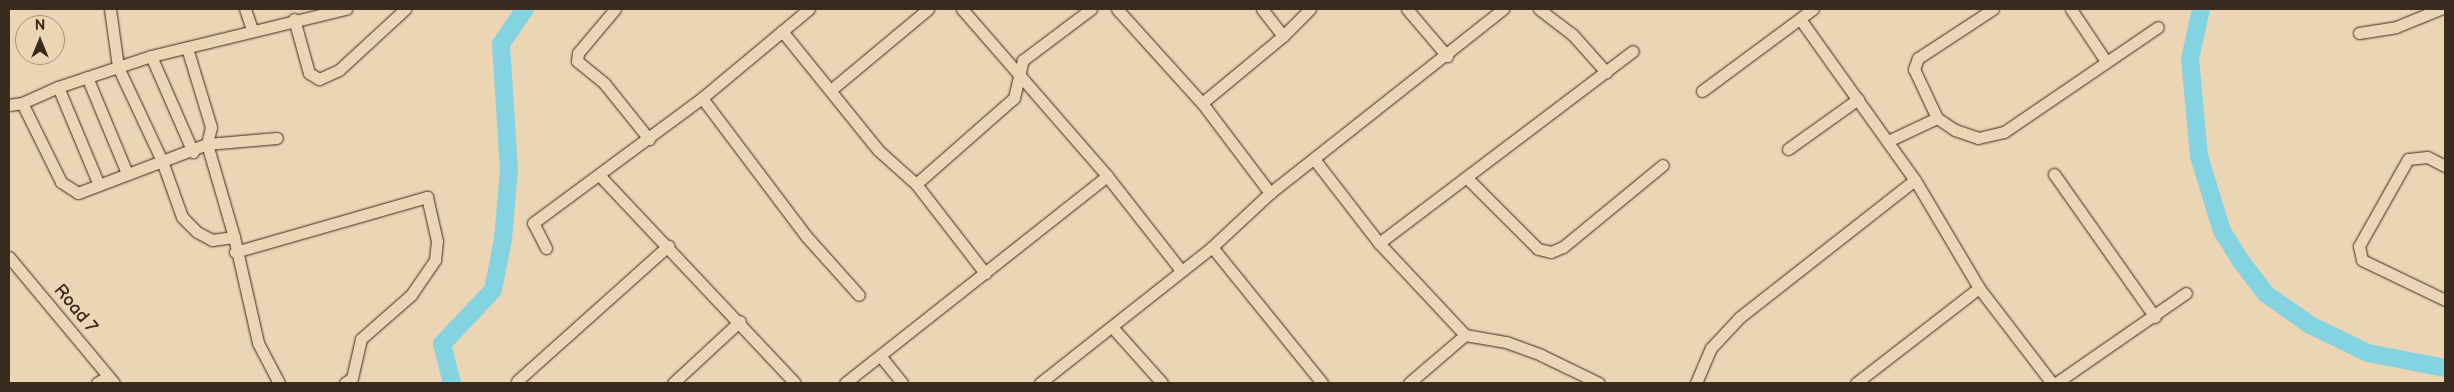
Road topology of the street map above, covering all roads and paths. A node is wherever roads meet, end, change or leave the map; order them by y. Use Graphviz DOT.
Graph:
graph roads {
  1 [pos="110,9"];
  2 [pos="245,9"];
  3 [pos="346,9"];
  4 [pos="405,9"];
  5 [pos="615,9"];
  6 [pos="809,9"];
  7 [pos="928,9"];
  8 [pos="962,9"];
  9 [pos="1091,9"];
  10 [pos="1117,9"];
  11 [pos="1262,9"];
  12 [pos="1310,9"];
  13 [pos="1407,9"];
  14 [pos="1503,9"];
  15 [pos="1539,9"];
  16 [pos="1813,9"];
  17 [pos="1992,9"];
  18 [pos="2071,9"];
  19 [pos="2440,9"];
  20 [pos="294,18"];
  21 [pos="1800,18"];
  22 [pos="2158,26"];
  23 [pos="252,29"];
  24 [pos="782,32"];
  25 [pos="2359,33"];
  26 [pos="1282,36"];
  27 [pos="187,48"];
  28 [pos="1633,51"];
  29 [pos="151,56"];
  30 [pos="1447,56"];
  31 [pos="2105,60"];
  32 [pos="118,67"];
  33 [pos="1606,72"];
  34 [pos="87,77"];
  35 [pos="1021,77"];
  36 [pos="58,87"];
  37 [pos="832,90"];
  38 [pos="1702,91"];
  39 [pos="702,98"];
  40 [pos="1858,99"];
  41 [pos="22,103"];
  42 [pos="1202,103"];
  43 [pos="9,105"];
  44 [pos="1937,118"];
  45 [pos="277,138"];
  46 [pos="649,140"];
  47 [pos="1888,141"];
  48 [pos="208,144"];
  49 [pos="1788,149"];
  50 [pos="193,152"];
  51 [pos="1314,159"];
  52 [pos="162,161"];
  53 [pos="1663,165"];
  54 [pos="2445,166"];
  55 [pos="127,173"];
  56 [pos="2054,174"];
  57 [pos="600,176"];
  58 [pos="1107,176"];
  59 [pos="1467,178"];
  60 [pos="1915,180"];
  61 [pos="916,184"];
  62 [pos="98,185"];
  63 [pos="1270,193"];
  64 [pos="234,237"];
  65 [pos="1379,243"];
  66 [pos="668,246"];
  67 [pos="1212,247"];
  68 [pos="546,248"];
  69 [pos="234,252"];
  70 [pos="9,256"];
  71 [pos="1180,269"];
  72 [pos="985,273"];
  73 [pos="1979,288"];
  74 [pos="2186,293"];
  75 [pos="859,295"];
  76 [pos="2445,300"];
  77 [pos="2155,317"];
  78 [pos="740,321"];
  79 [pos="1112,328"];
  80 [pos="1465,335"];
  81 [pos="882,358"];
  82 [pos="111,380"];
  83 [pos="517,380"];
  84 [pos="351,381"];
  85 [pos="96,383"];
  86 [pos="279,383"];
  87 [pos="673,383"];
  88 [pos="795,383"];
  89 [pos="845,383"];
  90 [pos="902,383"];
  91 [pos="1040,383"];
  92 [pos="1162,383"];
  93 [pos="1322,383"];
  94 [pos="1409,383"];
  95 [pos="1599,383"];
  96 [pos="1696,383"];
  97 [pos="1856,383"];
  98 [pos="2052,383"];
  99 [pos="2056,383"];
  1 -- 32 [label="street"];
  2 -- 23 [label="street"];
  3 -- 20 [label="street"];
  4 -- 20 [label="street"];
  5 -- 46 [label="street"];
  6 -- 24 [label="street"];
  7 -- 37 [label="street"];
  8 -- 35 [label="street"];
  9 -- 35 [label="street"];
  10 -- 42 [label="street"];
  11 -- 26 [label="street"];
  12 -- 26 [label="street"];
  13 -- 30 [label="street"];
  14 -- 30 [label="street"];
  15 -- 33 [label="street"];
  16 -- 21 [label="street"];
  17 -- 44 [label="street"];
  18 -- 31 [label="street"];
  19 -- 25 [label="street"];
  20 -- 23 [label="street"];
  21 -- 38 [label="street"];
  21 -- 40 [label="street"];
  22 -- 31 [label="street"];
  23 -- 27 [label="street"];
  24 -- 37 [label="street"];
  24 -- 39 [label="street"];
  26 -- 42 [label="street"];
  27 -- 29 [label="street"];
  27 -- 48 [label="street"];
  28 -- 33 [label="street"];
  29 -- 32 [label="street"];
  29 -- 50 [label="street"];
  30 -- 51 [label="street"];
  31 -- 44 [label="street"];
  32 -- 34 [label="street"];
  32 -- 52 [label="street"];
  33 -- 59 [label="street"];
  34 -- 36 [label="street"];
  34 -- 55 [label="street"];
  35 -- 58 [label="street"];
  35 -- 61 [label="street"];
  36 -- 41 [label="street"];
  36 -- 62 [label="street"];
  37 -- 61 [label="street"];
  39 -- 46 [label="street"];
  39 -- 75 [label="street"];
  40 -- 47 [label="street"];
  40 -- 49 [label="street"];
  41 -- 43 [label="street"];
  41 -- 62 [label="street"];
  42 -- 63 [label="street"];
  44 -- 47 [label="street"];
  45 -- 48 [label="street"];
  46 -- 57 [label="street"];
  47 -- 60 [label="street"];
  48 -- 50 [label="street"];
  48 -- 64 [label="street"];
  50 -- 52 [label="street"];
  51 -- 63 [label="street"];
  51 -- 65 [label="street"];
  52 -- 55 [label="street"];
  52 -- 64 [label="street"];
  53 -- 59 [label="street"];
  54 -- 76 [label="street"];
  55 -- 62 [label="street"];
  56 -- 77 [label="street"];
  57 -- 66 [label="street"];
  57 -- 68 [label="street"];
  58 -- 71 [label="street"];
  58 -- 72 [label="street"];
  59 -- 65 [label="street"];
  60 -- 73 [label="street"];
  60 -- 96 [label="street"];
  61 -- 72 [label="street"];
  63 -- 67 [label="street"];
  64 -- 69 [label="street"];
  65 -- 80 [label="street"];
  66 -- 78 [label="street"];
  66 -- 83 [label="street"];
  67 -- 71 [label="street"];
  67 -- 93 [label="street"];
  69 -- 84 [label="street"];
  69 -- 86 [label="street"];
  70 -- 82 [label="street, Road 7"];
  71 -- 79 [label="street"];
  72 -- 81 [label="street"];
  73 -- 97 [label="street"];
  73 -- 98 [label="street"];
  74 -- 77 [label="street"];
  77 -- 99 [label="street"];
  78 -- 87 [label="street"];
  78 -- 88 [label="street"];
  79 -- 91 [label="street"];
  79 -- 92 [label="street"];
  80 -- 94 [label="street"];
  80 -- 95 [label="street"];
  81 -- 89 [label="street"];
  81 -- 90 [label="street"];
  82 -- 85 [label="street"];
}
